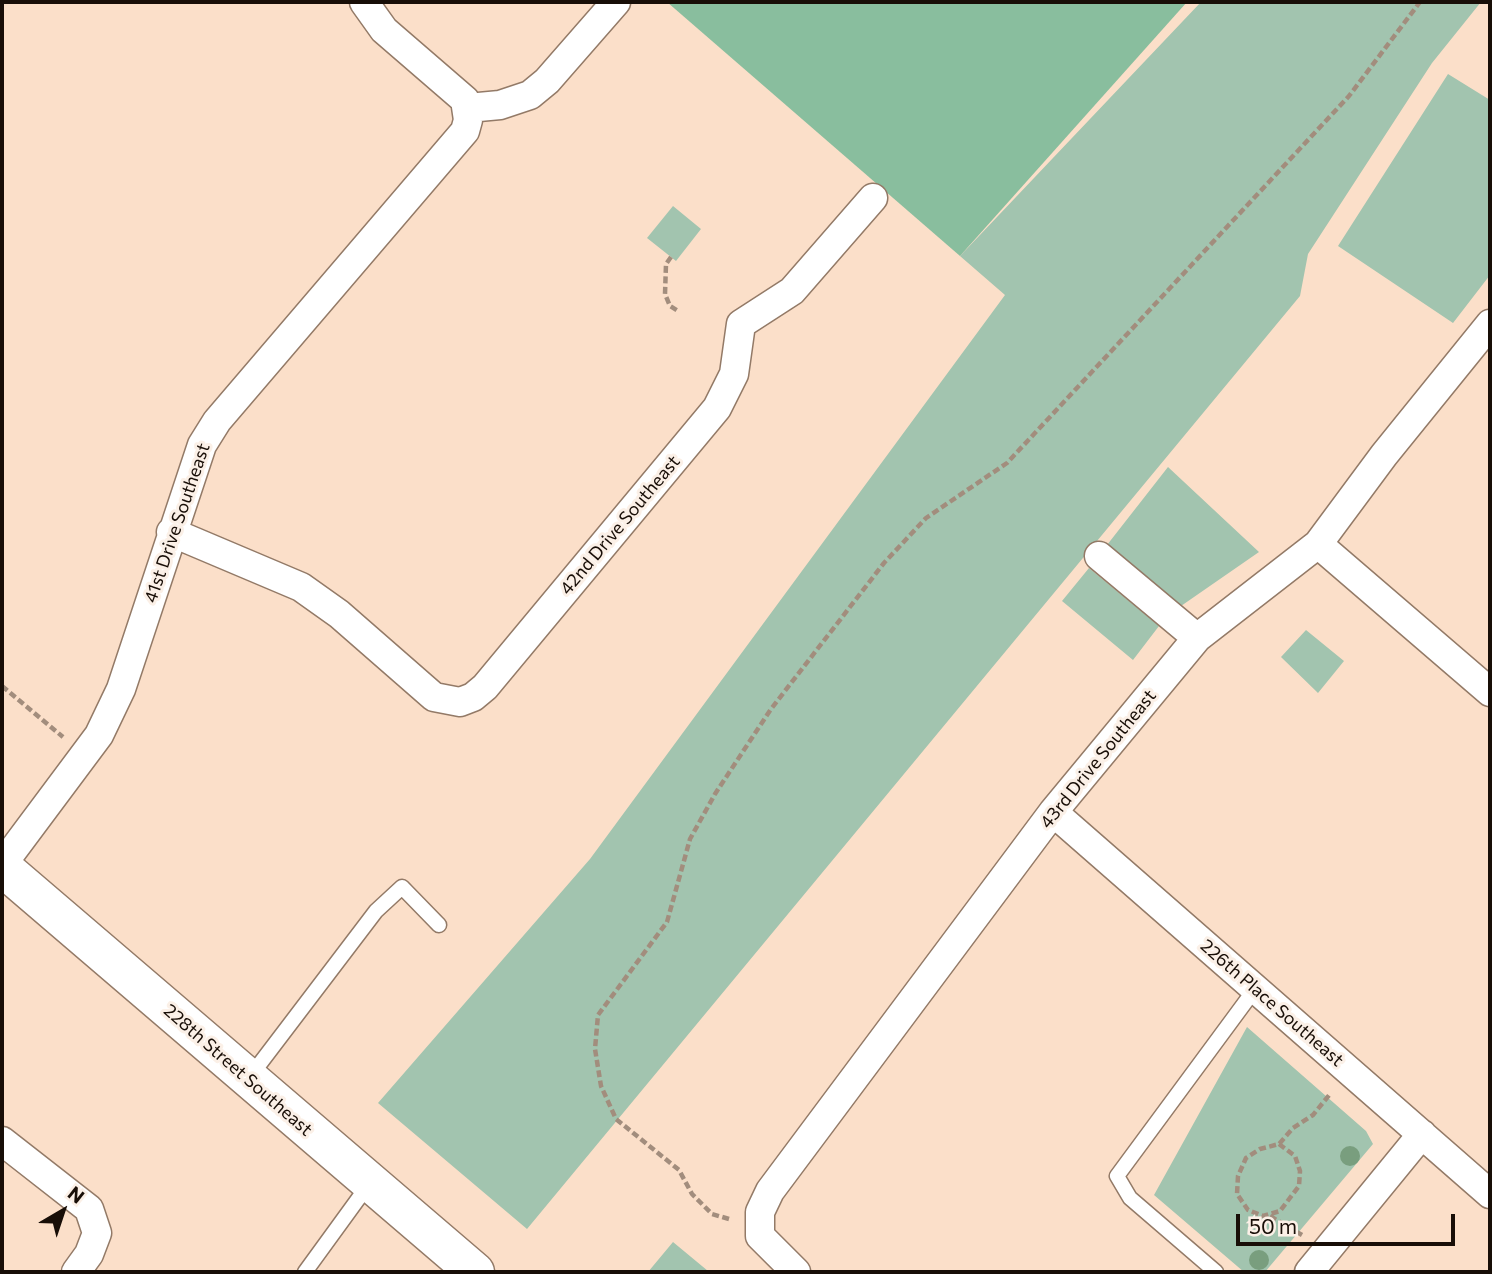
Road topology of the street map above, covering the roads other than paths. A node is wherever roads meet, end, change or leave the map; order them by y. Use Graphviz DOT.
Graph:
graph roads {
  1 [pos="364,2"];
  2 [pos="615,2"];
  3 [pos="468,108"];
  4 [pos="873,198"];
  5 [pos="1490,324"];
  6 [pos="171,532"];
  7 [pos="1318,544"];
  8 [pos="1098,556"];
  9 [pos="1197,638"];
  10 [pos="1490,692"];
  11 [pos="1053,812"];
  12 [pos="2,866"];
  13 [pos="439,925"];
  14 [pos="1255,989"];
  15 [pos="248,1079"];
  16 [pos="1422,1135"];
  17 [pos="2,1141"];
  18 [pos="370,1183"];
  19 [pos="1490,1194"];
  20 [pos="76,1272"];
  21 [pos="305,1272"];
  22 [pos="475,1272"];
  23 [pos="796,1272"];
  24 [pos="1216,1272"];
  25 [pos="1308,1272"];
  1 -- 3 [label="street"];
  2 -- 3 [label="street"];
  3 -- 6 [label="street, 41st Drive Southeast"];
  4 -- 6 [label="street, 42nd Drive Southeast"];
  5 -- 7 [label="street, 43rd Drive Southeast"];
  6 -- 12 [label="street, 41st Drive Southeast"];
  7 -- 9 [label="street, 43rd Drive Southeast"];
  7 -- 10 [label="street"];
  8 -- 9 [label="street"];
  9 -- 11 [label="street, 43rd Drive Southeast"];
  11 -- 14 [label="street, 226th Place Southeast"];
  11 -- 23 [label="street, 43rd Drive Southeast"];
  12 -- 15 [label="main road, 228th Street Southeast"];
  13 -- 15 [label="lane"];
  14 -- 16 [label="street, 226th Place Southeast"];
  14 -- 24 [label="lane"];
  15 -- 18 [label="main road, 228th Street Southeast"];
  16 -- 19 [label="street, 226th Place Southeast"];
  16 -- 25 [label="street"];
  17 -- 20 [label="street"];
  18 -- 21 [label="lane"];
  18 -- 22 [label="main road, 228th Street Southeast"];
}
